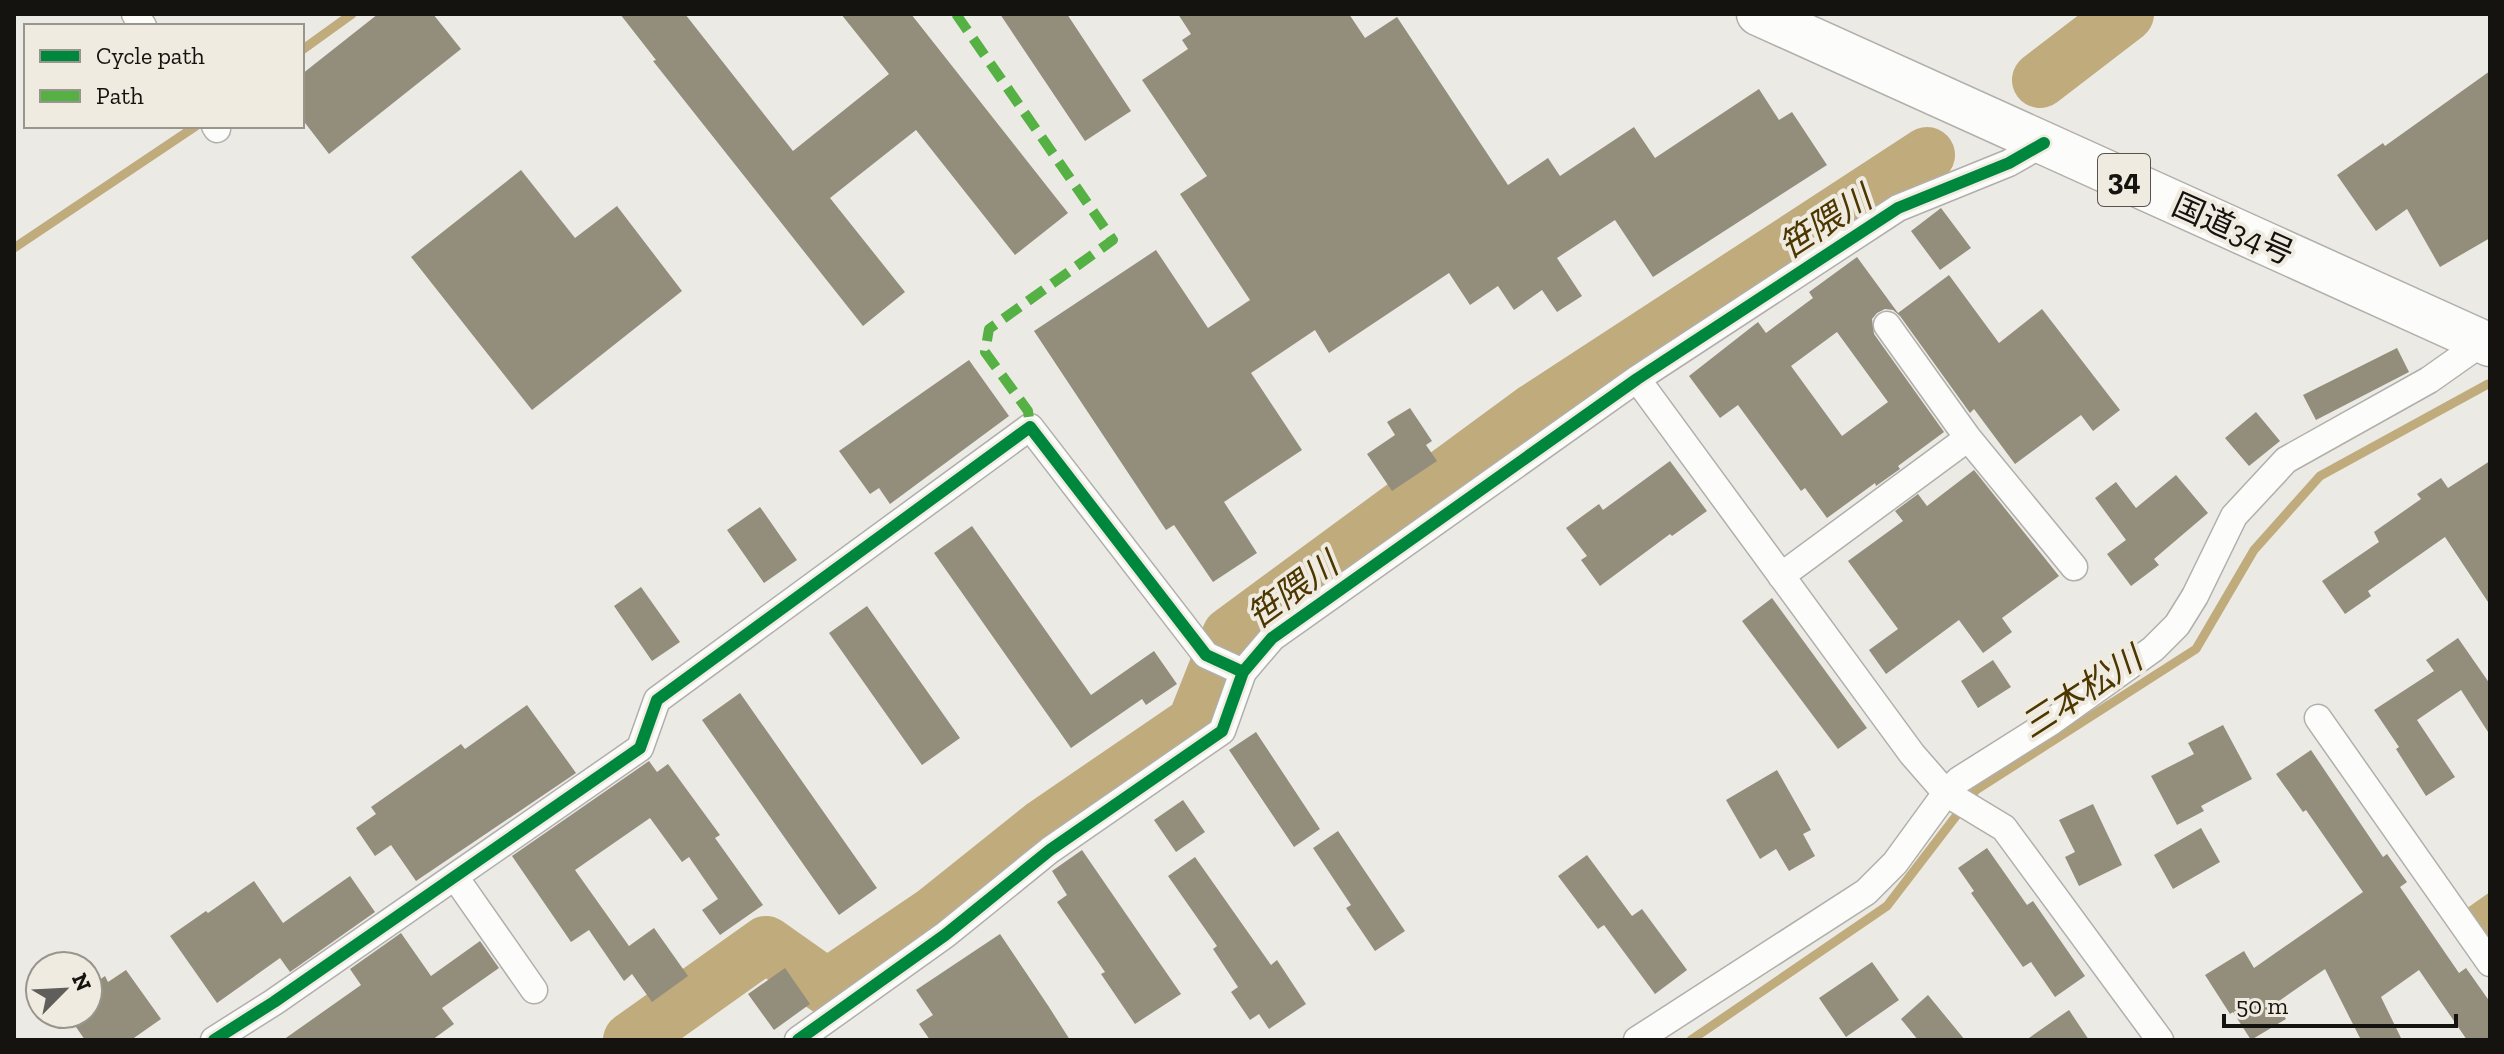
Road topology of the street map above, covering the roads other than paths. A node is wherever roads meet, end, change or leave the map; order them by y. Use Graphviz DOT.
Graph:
graph roads {
  1 [pos="1758,14"];
  2 [pos="2044,143"];
  3 [pos="1887,325"];
  4 [pos="2487,341"];
  5 [pos="1637,379"];
  6 [pos="1968,438"];
  7 [pos="2074,567"];
  8 [pos="1781,576"];
  9 [pos="1243,672"];
  10 [pos="2318,718"];
  11 [pos="1946,793"];
  12 [pos="455,877"];
  13 [pos="2490,963"];
  14 [pos="534,990"];
  15 [pos="1670,1032"];
  16 [pos="214,1040"];
  17 [pos="798,1040"];
  18 [pos="1637,1040"];
  19 [pos="2160,1040"];
  1 -- 2 [label="highway, 国道34号 / 34"];
  2 -- 4 [label="highway, 国道34号 / 34"];
  2 -- 5 [label="street"];
  3 -- 6 [label="street"];
  4 -- 11 [label="street"];
  5 -- 8 [label="street"];
  5 -- 9 [label="street"];
  6 -- 7 [label="street"];
  6 -- 8 [label="street"];
  8 -- 11 [label="street"];
  9 -- 12 [label="street"];
  9 -- 17 [label="street"];
  10 -- 13 [label="street"];
  11 -- 15 [label="street"];
  11 -- 19 [label="street"];
  12 -- 14 [label="street"];
  12 -- 16 [label="street"];
  15 -- 18 [label="street"];
}
